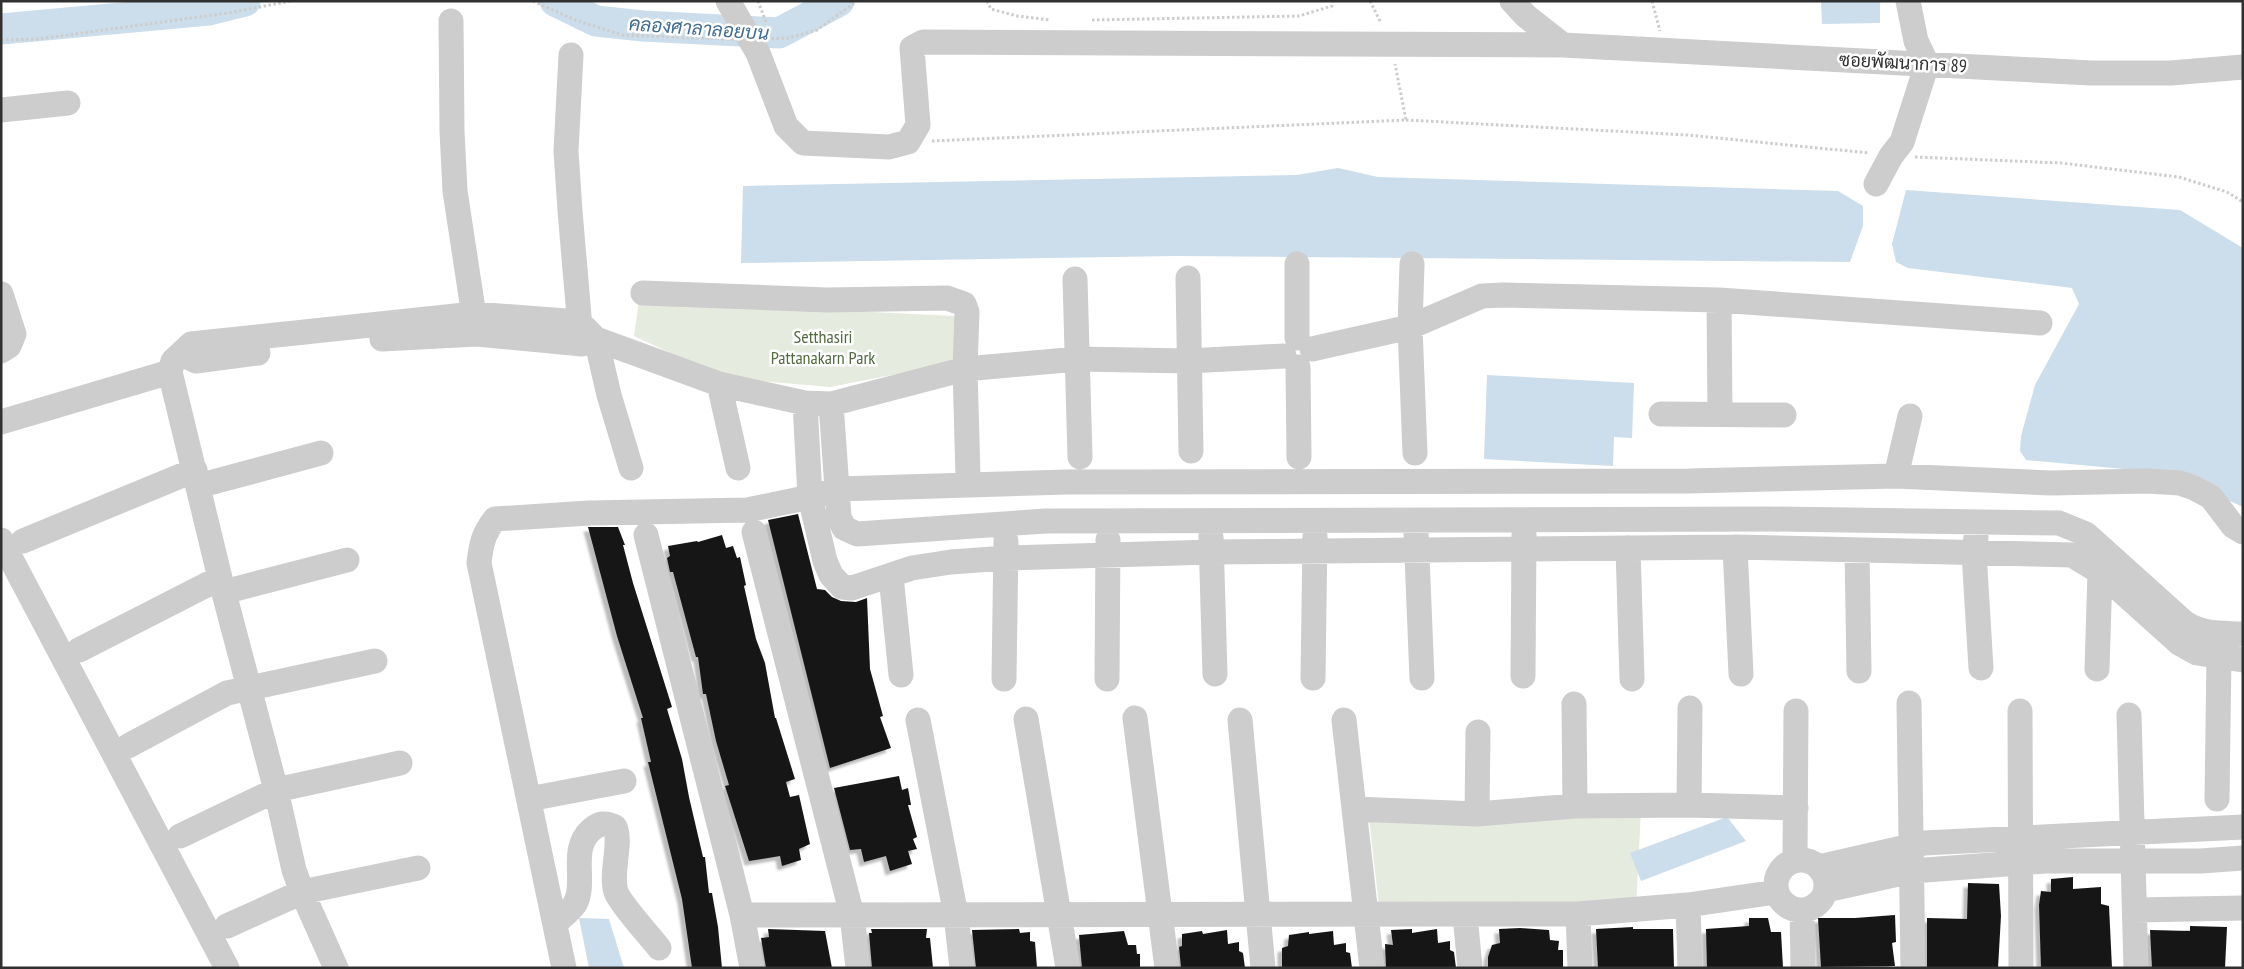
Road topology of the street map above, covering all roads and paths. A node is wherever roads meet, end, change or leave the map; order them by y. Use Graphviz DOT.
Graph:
graph roads {
  1 [pos="291,1"];
  2 [pos="533,1"];
  3 [pos="728,1"];
  4 [pos="758,1"];
  5 [pos="857,1"];
  6 [pos="987,1"];
  7 [pos="1333,1"];
  8 [pos="1512,1"];
  9 [pos="1652,1"];
  10 [pos="1908,1"];
  11 [pos="1084,20"];
  12 [pos="451,21"];
  13 [pos="1054,21"];
  14 [pos="759,34"];
  15 [pos="1,40"];
  16 [pos="1391,44"];
  17 [pos="1563,45"];
  18 [pos="1667,50"];
  19 [pos="571,55"];
  20 [pos="1927,64"];
  21 [pos="2243,67"];
  22 [pos="68,104"];
  23 [pos="1,110"];
  24 [pos="1406,120"];
  25 [pos="908,142"];
  26 [pos="1891,156"];
  27 [pos="1876,184"];
  28 [pos="2243,202"];
  29 [pos="1297,264"];
  30 [pos="1412,264"];
  31 [pos="1188,278"];
  32 [pos="1075,279"];
  33 [pos="643,293"];
  34 [pos="1,294"];
  35 [pos="1719,300"];
  36 [pos="2040,323"];
  37 [pos="475,324"];
  38 [pos="1410,328"];
  39 [pos="586,335"];
  40 [pos="1,351"];
  41 [pos="1298,352"];
  42 [pos="1078,359"];
  43 [pos="1188,361"];
  44 [pos="176,363"];
  45 [pos="965,369"];
  46 [pos="719,384"];
  47 [pos="805,402"];
  48 [pos="830,404"];
  49 [pos="1661,414"];
  50 [pos="1720,414"];
  51 [pos="1784,415"];
  52 [pos="1910,416"];
  53 [pos="1,422"];
  54 [pos="1191,451"];
  55 [pos="322,453"];
  56 [pos="1415,453"];
  57 [pos="1299,457"];
  58 [pos="1080,458"];
  59 [pos="631,468"];
  60 [pos="738,468"];
  61 [pos="968,476"];
  62 [pos="1896,476"];
  63 [pos="196,478"];
  64 [pos="838,489"];
  65 [pos="810,497"];
  66 [pos="1210,519"];
  67 [pos="1314,519"];
  68 [pos="1415,519"];
  69 [pos="1108,520"];
  70 [pos="1524,520"];
  71 [pos="1978,522"];
  72 [pos="1007,523"];
  73 [pos="754,532"];
  74 [pos="2243,532"];
  75 [pos="646,535"];
  76 [pos="12,541"];
  77 [pos="1735,547"];
  78 [pos="1628,548"];
  79 [pos="1417,549"];
  80 [pos="1525,550"];
  81 [pos="1857,550"];
  82 [pos="1212,552"];
  83 [pos="1315,553"];
  84 [pos="1974,553"];
  85 [pos="1108,556"];
  86 [pos="1006,558"];
  87 [pos="347,560"];
  88 [pos="9,572"];
  89 [pos="2100,572"];
  90 [pos="891,576"];
  91 [pos="222,585"];
  92 [pos="2243,634"];
  93 [pos="79,650"];
  94 [pos="2231,658"];
  95 [pos="375,661"];
  96 [pos="1981,668"];
  97 [pos="2097,669"];
  98 [pos="1859,671"];
  99 [pos="1215,674"];
  100 [pos="1741,674"];
  101 [pos="901,675"];
  102 [pos="1524,676"];
  103 [pos="1313,678"];
  104 [pos="1422,678"];
  105 [pos="1004,679"];
  106 [pos="1106,679"];
  107 [pos="1632,679"];
  108 [pos="250,689"];
  109 [pos="1909,703"];
  110 [pos="1574,704"];
  111 [pos="1690,708"];
  112 [pos="1796,711"];
  113 [pos="2020,711"];
  114 [pos="2129,715"];
  115 [pos="1135,718"];
  116 [pos="1026,719"];
  117 [pos="918,720"];
  118 [pos="1240,720"];
  119 [pos="1344,720"];
  120 [pos="1478,732"];
  121 [pos="128,746"];
  122 [pos="400,763"];
  123 [pos="624,781"];
  124 [pos="276,790"];
  125 [pos="529,799"];
  126 [pos="2217,799"];
  127 [pos="1689,805"];
  128 [pos="1575,806"];
  129 [pos="1796,808"];
  130 [pos="1355,809"];
  131 [pos="1478,814"];
  132 [pos="2243,828"];
  133 [pos="2131,834"];
  134 [pos="180,836"];
  135 [pos="2020,837"];
  136 [pos="1911,846"];
  137 [pos="2243,858"];
  138 [pos="2131,860"];
  139 [pos="2021,863"];
  140 [pos="418,868"];
  141 [pos="1912,872"];
  142 [pos="1813,873"];
  143 [pos="302,892"];
  144 [pos="1776,892"];
  145 [pos="1688,904"];
  146 [pos="2243,908"];
  147 [pos="2134,910"];
  148 [pos="1802,911"];
  149 [pos="1257,913"];
  150 [pos="1367,914"];
  151 [pos="1578,914"];
  152 [pos="742,915"];
  153 [pos="852,915"];
  154 [pos="956,915"];
  155 [pos="1465,915"];
  156 [pos="1060,916"];
  157 [pos="1161,916"];
  158 [pos="555,923"];
  159 [pos="227,926"];
  160 [pos="659,948"];
  161 [pos="227,968"];
  162 [pos="336,968"];
  163 [pos="564,968"];
  164 [pos="752,968"];
  165 [pos="858,968"];
  166 [pos="962,968"];
  167 [pos="1068,968"];
  168 [pos="1167,968"];
  169 [pos="1263,968"];
  170 [pos="1372,968"];
  171 [pos="1470,968"];
  172 [pos="1580,968"];
  173 [pos="1690,968"];
  174 [pos="1803,968"];
  175 [pos="1913,968"];
  176 [pos="2021,968"];
  177 [pos="2136,968"];
  1 -- 15 [label="path"];
  2 -- 14 [label="path, bridge"];
  3 -- 14 [label="street"];
  4 -- 14 [label="path"];
  5 -- 14 [label="path, bridge"];
  6 -- 13 [label="path"];
  7 -- 11 [label="path"];
  8 -- 17 [label="street"];
  9 -- 18 [label="path"];
  10 -- 20 [label="street"];
  12 -- 37 [label="street"];
  14 -- 25 [label="street"];
  16 -- 17 [label="street, ซอยพัฒนาการ 89"];
  16 -- 24 [label="path"];
  16 -- 25 [label="street, ซอยพัฒนาการ 89"];
  17 -- 18 [label="street, ซอยพัฒนาการ 89"];
  18 -- 20 [label="street, ซอยพัฒนาการ 89"];
  19 -- 39 [label="street"];
  20 -- 21 [label="street, ซอยพัฒนาการ 89"];
  20 -- 26 [label="street"];
  22 -- 23 [label="street"];
  24 -- 25 [label="path"];
  24 -- 26 [label="path"];
  26 -- 27 [label="street"];
  26 -- 28 [label="path"];
  29 -- 41 [label="street"];
  30 -- 38 [label="street"];
  31 -- 43 [label="street"];
  32 -- 42 [label="street"];
  33 -- 45 [label="street"];
  34 -- 40 [label="street"];
  35 -- 36 [label="street"];
  35 -- 38 [label="street"];
  35 -- 50 [label="street"];
  37 -- 39 [label="street"];
  37 -- 44 [label="street"];
  38 -- 41 [label="street"];
  38 -- 56 [label="street"];
  39 -- 46 [label="street"];
  39 -- 59 [label="street"];
  41 -- 43 [label="street"];
  41 -- 57 [label="street"];
  42 -- 43 [label="street"];
  42 -- 45 [label="street"];
  42 -- 58 [label="street"];
  43 -- 54 [label="street"];
  44 -- 53 [label="street"];
  44 -- 63 [label="street"];
  45 -- 48 [label="street"];
  45 -- 61 [label="street"];
  46 -- 47 [label="street"];
  46 -- 60 [label="street"];
  47 -- 48 [label="street"];
  47 -- 65 [label="street"];
  48 -- 64 [label="street"];
  49 -- 50 [label="street"];
  50 -- 51 [label="street"];
  52 -- 62 [label="street"];
  55 -- 63 [label="street"];
  62 -- 64 [label="street"];
  62 -- 74 [label="street"];
  63 -- 76 [label="street"];
  63 -- 91 [label="street"];
  64 -- 65 [label="street"];
  64 -- 72 [label="street"];
  65 -- 90 [label="street"];
  65 -- 125 [label="street"];
  66 -- 67 [label="street"];
  66 -- 69 [label="street"];
  66 -- 82 [label="street"];
  67 -- 68 [label="street"];
  67 -- 83 [label="street"];
  68 -- 70 [label="street"];
  68 -- 79 [label="street"];
  69 -- 72 [label="street"];
  69 -- 85 [label="street"];
  70 -- 71 [label="street"];
  70 -- 80 [label="street"];
  71 -- 84 [label="street"];
  71 -- 92 [label="street"];
  72 -- 86 [label="street"];
  73 -- 153 [label="street"];
  75 -- 152 [label="street"];
  76 -- 88 [label="street"];
  77 -- 78 [label="street"];
  77 -- 81 [label="street"];
  77 -- 100 [label="street"];
  78 -- 80 [label="street"];
  78 -- 107 [label="street"];
  79 -- 80 [label="street"];
  79 -- 83 [label="street"];
  79 -- 104 [label="street"];
  80 -- 102 [label="street"];
  81 -- 84 [label="street"];
  81 -- 98 [label="street"];
  82 -- 83 [label="street"];
  82 -- 85 [label="street"];
  82 -- 99 [label="street"];
  83 -- 103 [label="street"];
  84 -- 89 [label="street"];
  84 -- 96 [label="street"];
  85 -- 86 [label="street"];
  85 -- 106 [label="street"];
  86 -- 90 [label="street"];
  86 -- 105 [label="street"];
  87 -- 91 [label="street"];
  88 -- 161 [label="street"];
  89 -- 94 [label="street"];
  89 -- 97 [label="street"];
  90 -- 101 [label="street"];
  91 -- 93 [label="street"];
  91 -- 108 [label="street"];
  94 -- 126 [label="street"];
  95 -- 108 [label="street"];
  108 -- 121 [label="street"];
  108 -- 124 [label="street"];
  109 -- 136 [label="street"];
  110 -- 128 [label="street"];
  111 -- 127 [label="street"];
  112 -- 129 [label="street"];
  113 -- 135 [label="street"];
  114 -- 133 [label="street"];
  115 -- 157 [label="street"];
  116 -- 156 [label="street"];
  117 -- 154 [label="street"];
  118 -- 149 [label="street"];
  119 -- 130 [label="street"];
  120 -- 131 [label="street"];
  122 -- 124 [label="street"];
  123 -- 125 [label="street"];
  124 -- 134 [label="street"];
  124 -- 143 [label="street"];
  125 -- 158 [label="street"];
  127 -- 128 [label="street"];
  127 -- 129 [label="street"];
  128 -- 131 [label="street"];
  129 -- 142 [label="street"];
  130 -- 131 [label="street"];
  130 -- 150 [label="street"];
  132 -- 133 [label="street"];
  133 -- 135 [label="street"];
  133 -- 138 [label="street"];
  135 -- 136 [label="street"];
  135 -- 139 [label="street"];
  136 -- 141 [label="street"];
  136 -- 142 [label="street"];
  137 -- 138 [label="street"];
  138 -- 139 [label="street"];
  138 -- 147 [label="street"];
  139 -- 141 [label="street"];
  139 -- 176 [label="street"];
  140 -- 143 [label="street"];
  141 -- 142 [label="street"];
  141 -- 175 [label="street"];
  142 -- 144 [label="street"];
  142 -- 148 [label="street"];
  143 -- 159 [label="street"];
  143 -- 162 [label="street"];
  144 -- 145 [label="street"];
  144 -- 148 [label="street"];
  145 -- 151 [label="street"];
  145 -- 173 [label="street"];
  146 -- 147 [label="street"];
  147 -- 177 [label="street"];
  148 -- 174 [label="street"];
  149 -- 150 [label="street"];
  149 -- 157 [label="street"];
  149 -- 169 [label="street"];
  150 -- 155 [label="street"];
  150 -- 170 [label="street"];
  151 -- 155 [label="street"];
  151 -- 172 [label="street"];
  152 -- 153 [label="street"];
  152 -- 164 [label="street"];
  153 -- 154 [label="street"];
  153 -- 165 [label="street"];
  154 -- 156 [label="street"];
  154 -- 166 [label="street"];
  155 -- 171 [label="street"];
  156 -- 157 [label="street"];
  156 -- 167 [label="street"];
  157 -- 168 [label="street"];
  158 -- 160 [label="street"];
  158 -- 163 [label="street"];
}
